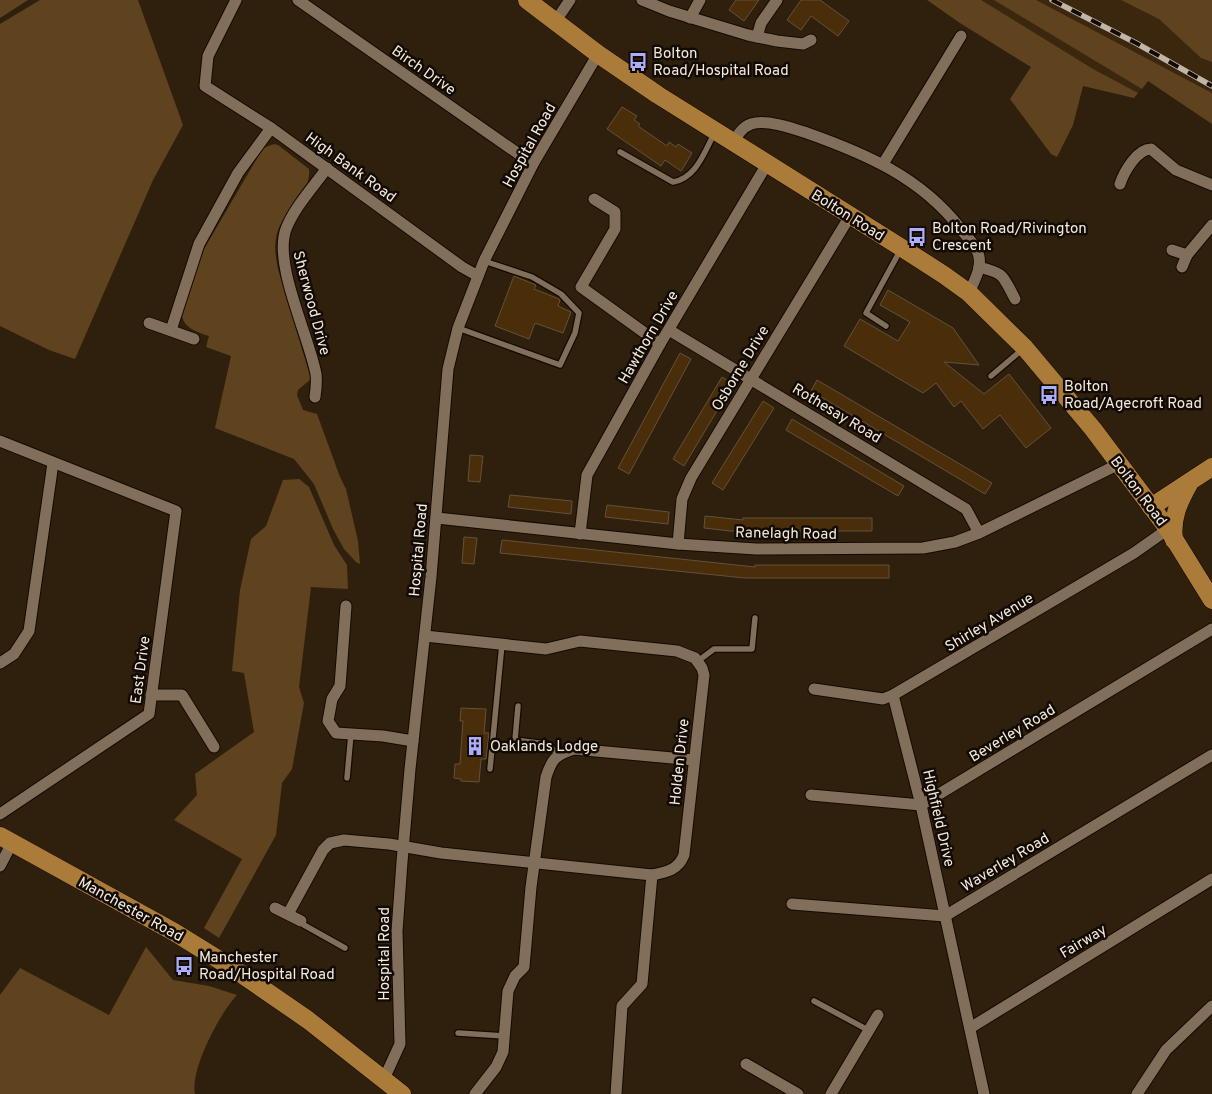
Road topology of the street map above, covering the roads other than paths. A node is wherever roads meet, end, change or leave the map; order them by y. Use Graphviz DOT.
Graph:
graph roads {
  1 [pos="236,0"];
  2 [pos="298,0"];
  3 [pos="527,0"];
  4 [pos="570,0"];
  5 [pos="642,0"];
  6 [pos="700,0"];
  7 [pos="777,0"];
  8 [pos="690,18"];
  9 [pos="555,22"];
  10 [pos="961,36"];
  11 [pos="757,37"];
  12 [pos="811,40"];
  13 [pos="598,54"];
  14 [pos="271,128"];
  15 [pos="716,131"];
  16 [pos="733,143"];
  17 [pos="620,152"];
  18 [pos="533,164"];
  19 [pos="767,164"];
  20 [pos="883,164"];
  21 [pos="327,168"];
  22 [pos="1120,184"];
  23 [pos="1212,185"];
  24 [pos="594,198"];
  25 [pos="850,216"];
  26 [pos="1212,225"];
  27 [pos="902,248"];
  28 [pos="1172,250"];
  29 [pos="1187,255"];
  30 [pos="484,260"];
  31 [pos="979,267"];
  32 [pos="1182,267"];
  33 [pos="478,276"];
  34 [pos="969,293"];
  35 [pos="1016,299"];
  36 [pos="149,323"];
  37 [pos="886,326"];
  38 [pos="458,328"];
  39 [pos="171,330"];
  40 [pos="669,330"];
  41 [pos="194,338"];
  42 [pos="660,344"];
  43 [pos="1025,348"];
  44 [pos="991,376"];
  45 [pos="751,378"];
  46 [pos="316,397"];
  47 [pos="0,442"];
  48 [pos="53,463"];
  49 [pos="1119,464"];
  50 [pos="1212,467"];
  51 [pos="1193,480"];
  52 [pos="1148,503"];
  53 [pos="437,518"];
  54 [pos="979,533"];
  55 [pos="580,534"];
  56 [pos="1171,534"];
  57 [pos="678,544"];
  58 [pos="1212,600"];
  59 [pos="346,606"];
  60 [pos="755,618"];
  61 [pos="1212,629"];
  62 [pos="425,636"];
  63 [pos="502,644"];
  64 [pos="698,660"];
  65 [pos="0,663"];
  66 [pos="814,689"];
  67 [pos="152,695"];
  68 [pos="893,695"];
  69 [pos="518,706"];
  70 [pos="350,734"];
  71 [pos="413,741"];
  72 [pos="214,747"];
  73 [pos="559,754"];
  74 [pos="1212,755"];
  75 [pos="694,760"];
  76 [pos="490,769"];
  77 [pos="347,778"];
  78 [pos="811,796"];
  79 [pos="921,805"];
  80 [pos="0,814"];
  81 [pos="6,839"];
  82 [pos="404,847"];
  83 [pos="535,862"];
  84 [pos="0,866"];
  85 [pos="652,875"];
  86 [pos="1212,879"];
  87 [pos="792,904"];
  88 [pos="275,908"];
  89 [pos="288,914"];
  90 [pos="945,916"];
  91 [pos="301,921"];
  92 [pos="345,948"];
  93 [pos="814,1001"];
  94 [pos="1212,1006"];
  95 [pos="878,1014"];
  96 [pos="970,1028"];
  97 [pos="868,1030"];
  98 [pos="458,1033"];
  99 [pos="505,1036"];
  100 [pos="746,1064"];
  101 [pos="384,1079"];
  102 [pos="402,1094"];
  103 [pos="475,1094"];
  104 [pos="616,1094"];
  105 [pos="798,1094"];
  106 [pos="831,1094"];
  107 [pos="984,1094"];
  108 [pos="1137,1094"];
  1 -- 14 [label="street, High Bank Road"];
  2 -- 18 [label="street, Birch Drive"];
  3 -- 9 [label="main road, Bolton Road"];
  4 -- 9 [label="street"];
  5 -- 8 [label="street"];
  6 -- 8 [label="street"];
  7 -- 11 [label="street"];
  8 -- 11 [label="street"];
  9 -- 13 [label="main road, Bolton Road"];
  10 -- 20 [label="street"];
  11 -- 12 [label="street"];
  13 -- 15 [label="main road, Bolton Road"];
  13 -- 18 [label="street, Hospital Road"];
  14 -- 21 [label="street, High Bank Road"];
  14 -- 39 [label="street"];
  15 -- 16 [label="main road, Bolton Road"];
  15 -- 17 [label="lane"];
  16 -- 19 [label="main road, Bolton Road"];
  16 -- 20 [label="street"];
  18 -- 30 [label="street, Hospital Road"];
  19 -- 25 [label="main road, Bolton Road"];
  19 -- 40 [label="street, Hawthorn Drive"];
  20 -- 31 [label="street"];
  21 -- 33 [label="street, High Bank Road"];
  21 -- 46 [label="street, Sherwood Drive"];
  22 -- 23 [label="street"];
  24 -- 42 [label="street"];
  25 -- 27 [label="main road, Bolton Road"];
  25 -- 45 [label="street, Osborne Drive"];
  26 -- 29 [label="street"];
  27 -- 34 [label="main road, Bolton Road"];
  27 -- 37 [label="lane"];
  28 -- 29 [label="street"];
  29 -- 32 [label="street"];
  30 -- 33 [label="street, Hospital Road"];
  30 -- 38 [label="lane"];
  31 -- 34 [label="street"];
  31 -- 35 [label="street"];
  33 -- 38 [label="street, Hospital Road"];
  34 -- 43 [label="main road, Bolton Road"];
  36 -- 39 [label="street"];
  38 -- 53 [label="street, Hospital Road"];
  39 -- 41 [label="street"];
  40 -- 42 [label="street, Hawthorn Drive"];
  40 -- 45 [label="street, Rothesay Road"];
  42 -- 55 [label="street, Hawthorn Drive"];
  43 -- 44 [label="lane"];
  43 -- 49 [label="main road, Bolton Road"];
  45 -- 54 [label="street, Rothesay Road"];
  45 -- 57 [label="street, Osborne Drive"];
  47 -- 48 [label="street"];
  48 -- 65 [label="street"];
  48 -- 67 [label="street, East Drive"];
  49 -- 52 [label="main road, Bolton Road"];
  49 -- 54 [label="street, Ranelagh Road"];
  50 -- 51 [label="main road"];
  51 -- 52 [label="main road"];
  51 -- 56 [label="main road"];
  52 -- 56 [label="main road, Bolton Road"];
  53 -- 55 [label="street, Ranelagh Road"];
  53 -- 62 [label="street, Hospital Road"];
  54 -- 57 [label="street, Ranelagh Road"];
  55 -- 57 [label="street, Ranelagh Road"];
  56 -- 58 [label="main road, Bolton Road"];
  56 -- 68 [label="street, Shirley Avenue"];
  59 -- 70 [label="street"];
  60 -- 64 [label="lane"];
  61 -- 79 [label="street, Beverley Road"];
  62 -- 63 [label="street"];
  62 -- 71 [label="street, Hospital Road"];
  63 -- 64 [label="street"];
  63 -- 76 [label="lane"];
  64 -- 75 [label="street, Holden Drive"];
  66 -- 68 [label="street, Shirley Avenue"];
  67 -- 72 [label="street"];
  67 -- 80 [label="street, East Drive"];
  68 -- 79 [label="street, Highfield Drive"];
  69 -- 73 [label="lane"];
  70 -- 71 [label="street"];
  70 -- 77 [label="lane"];
  71 -- 82 [label="street, Hospital Road"];
  73 -- 75 [label="street"];
  73 -- 83 [label="street"];
  74 -- 90 [label="street, Waverley Road"];
  75 -- 85 [label="street, Holden Drive"];
  78 -- 79 [label="street"];
  79 -- 90 [label="street, Highfield Drive"];
  81 -- 84 [label="street"];
  81 -- 101 [label="main road, Manchester Road"];
  82 -- 83 [label="street, Holden Drive"];
  82 -- 89 [label="street, Holden Drive"];
  82 -- 101 [label="street, Hospital Road"];
  83 -- 85 [label="street, Holden Drive"];
  83 -- 99 [label="street"];
  85 -- 104 [label="street"];
  86 -- 96 [label="street, Fairway"];
  87 -- 90 [label="street"];
  88 -- 89 [label="street"];
  89 -- 91 [label="street"];
  90 -- 96 [label="street, Highfield Drive"];
  91 -- 92 [label="lane"];
  93 -- 97 [label="lane"];
  94 -- 108 [label="street"];
  95 -- 97 [label="street"];
  96 -- 107 [label="street, Highfield Drive"];
  97 -- 106 [label="street"];
  98 -- 99 [label="lane"];
  99 -- 103 [label="street"];
  100 -- 105 [label="street"];
  101 -- 102 [label="main road, Manchester Road"];
}
